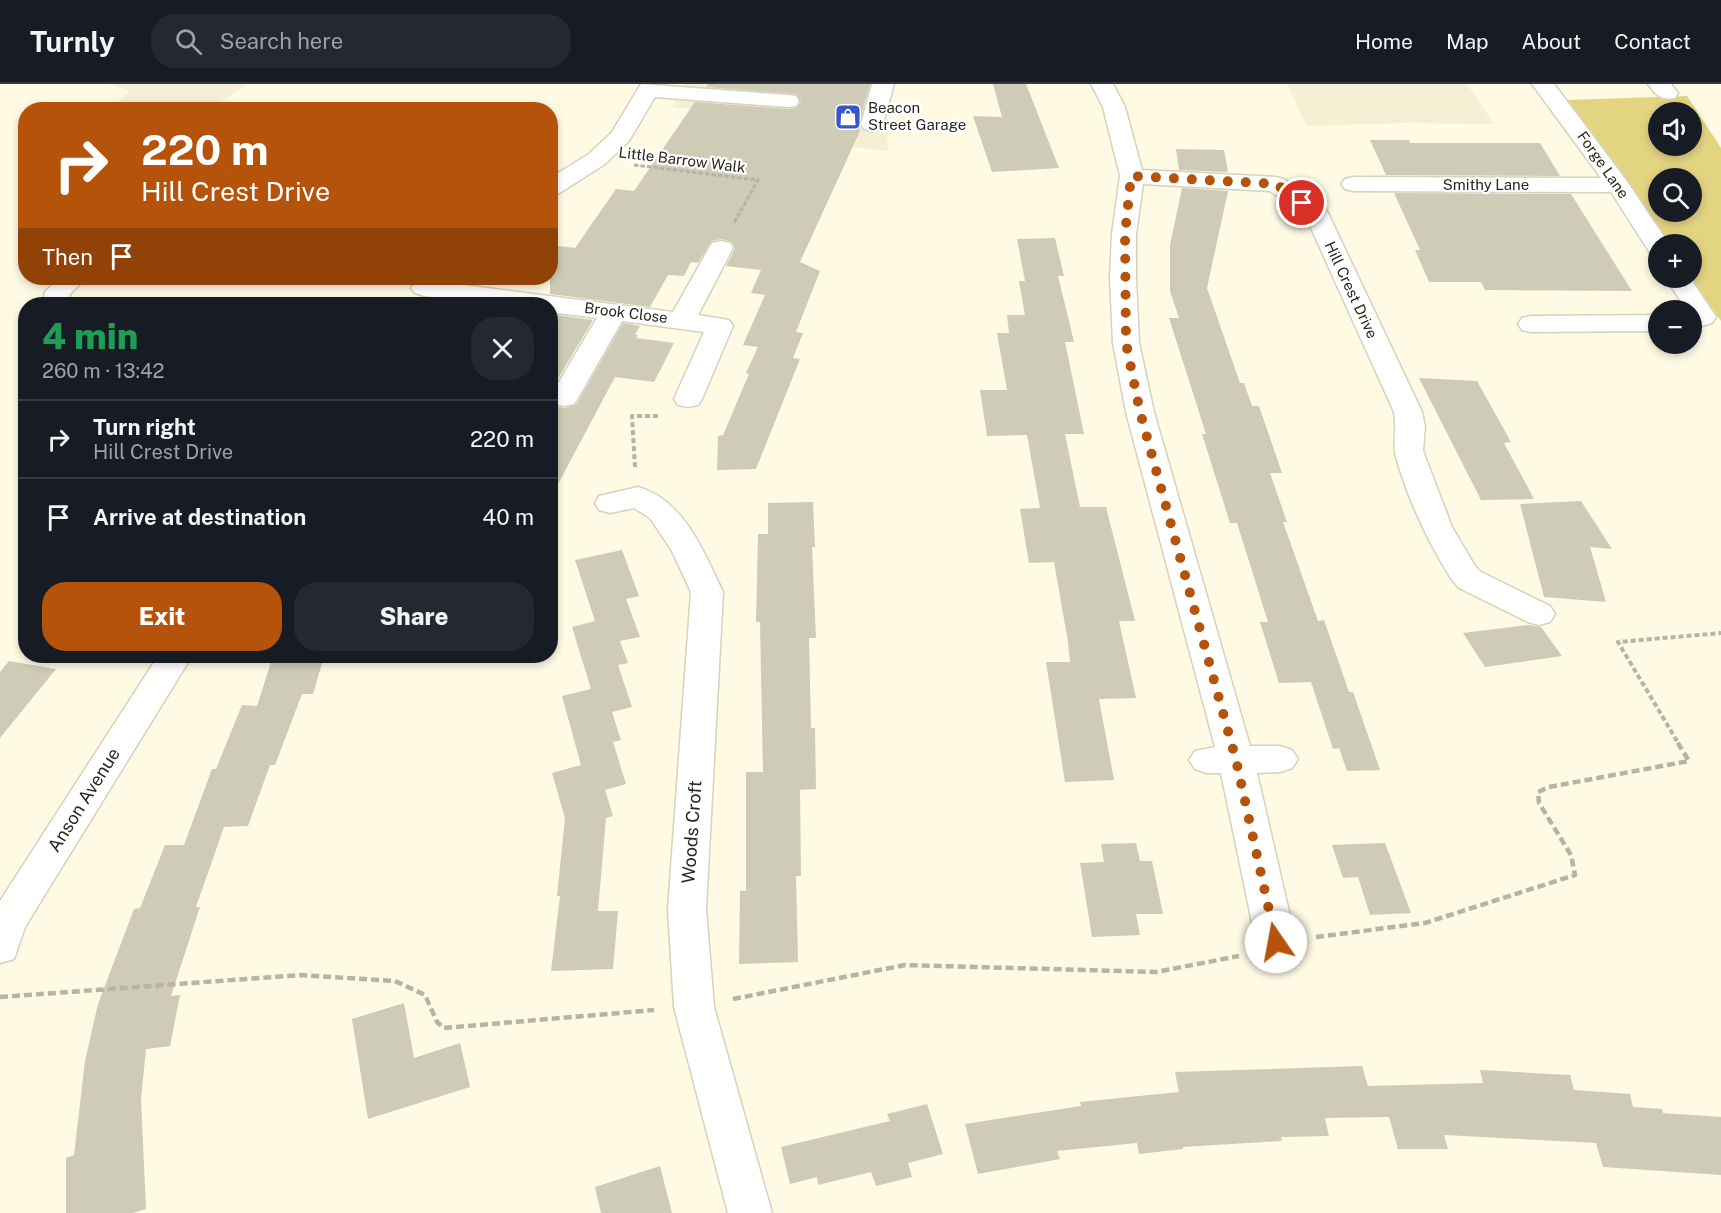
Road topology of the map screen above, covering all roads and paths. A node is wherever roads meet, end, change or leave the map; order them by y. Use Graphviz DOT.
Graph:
graph roads {
  1 [pos="883,84"];
  2 [pos="1102,84"];
  3 [pos="1543,84"];
  4 [pos="650,87"];
  5 [pos="788,101"];
  6 [pos="872,124"];
  7 [pos="597,159"];
  8 [pos="1131,176"];
  9 [pos="1352,183"];
  10 [pos="558,184"];
  11 [pos="1618,185"];
  12 [pos="1650,234"];
  13 [pos="721,248"];
  14 [pos="66,285"];
  15 [pos="423,290"];
  16 [pos="57,297"];
  17 [pos="482,297"];
  18 [pos="558,306"];
  19 [pos="614,312"];
  20 [pos="682,320"];
  21 [pos="1648,323"];
  22 [pos="1531,324"];
  23 [pos="564,398"];
  24 [pos="688,399"];
  25 [pos="610,503"];
  26 [pos="1539,614"];
  27 [pos="1721,633"];
  28 [pos="171,663"];
  29 [pos="1280,759"];
  30 [pos="1221,760"];
  31 [pos="2,931"];
  32 [pos="1276,942"];
  33 [pos="0,997"];
  34 [pos="694,1007"];
  35 [pos="750,1213"];
  1 -- 6 [label="street"];
  2 -- 8 [label="street"];
  3 -- 11 [label="street, Forge Lane"];
  4 -- 5 [label="street"];
  4 -- 7 [label="street"];
  7 -- 10 [label="street"];
  7 -- 13 [label="path, Little Barrow Walk"];
  8 -- 26 [label="street, Hill Crest Drive"];
  8 -- 30 [label="street"];
  9 -- 11 [label="street, Smithy Lane"];
  11 -- 12 [label="street, Forge Lane"];
  13 -- 20 [label="street"];
  14 -- 16 [label="street"];
  15 -- 17 [label="street, Brook Close"];
  18 -- 19 [label="street, Brook Close"];
  19 -- 20 [label="street, Brook Close"];
  19 -- 23 [label="street"];
  20 -- 24 [label="street, Brook Close"];
  21 -- 22 [label="street"];
  25 -- 34 [label="street, Woods Croft"];
  27 -- 32 [label="path"];
  28 -- 31 [label="street, Anson Avenue"];
  29 -- 30 [label="street"];
  30 -- 32 [label="street"];
  32 -- 34 [label="path"];
  33 -- 34 [label="path"];
  34 -- 35 [label="street, Woods Croft"];
}
